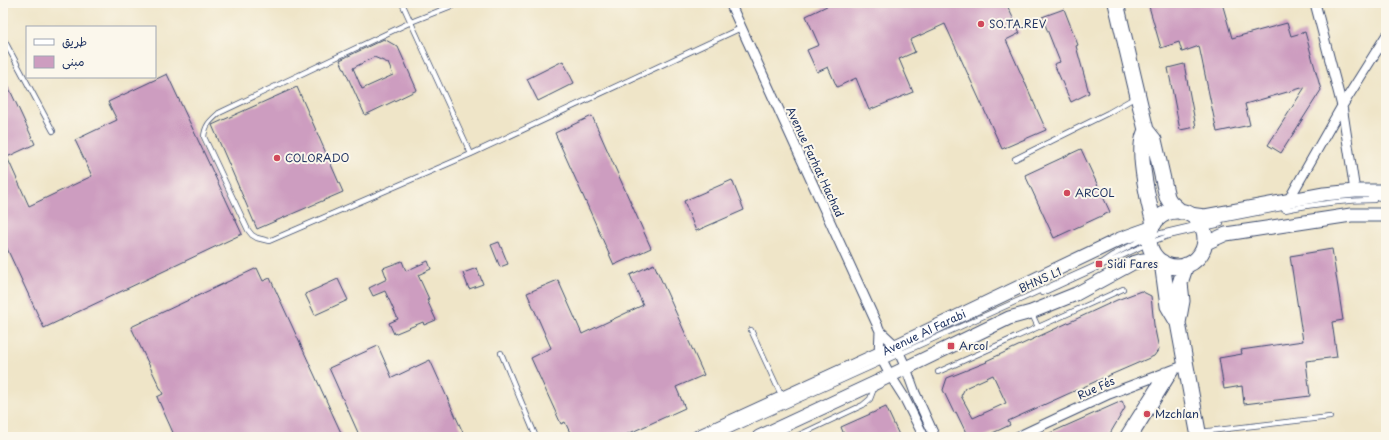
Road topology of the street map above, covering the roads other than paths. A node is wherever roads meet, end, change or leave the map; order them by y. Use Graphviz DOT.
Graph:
graph roads {
  1 [pos="402,3"];
  2 [pos="459,3"];
  3 [pos="730,3"];
  4 [pos="1116,3"];
  5 [pos="1315,3"];
  6 [pos="411,22"];
  7 [pos="741,28"];
  8 [pos="1386,36"];
  9 [pos="3,38"];
  10 [pos="1139,95"];
  11 [pos="1342,106"];
  12 [pos="1146,130"];
  13 [pos="53,131"];
  14 [pos="471,154"];
  15 [pos="1014,159"];
  16 [pos="1355,191"];
  17 [pos="1386,191"];
  18 [pos="1386,199"];
  19 [pos="1288,201"];
  20 [pos="1386,215"];
  21 [pos="1193,219"];
  22 [pos="1151,233"];
  23 [pos="1204,244"];
  24 [pos="1160,261"];
  25 [pos="1186,265"];
  26 [pos="1123,289"];
  27 [pos="1031,312"];
  28 [pos="1178,323"];
  29 [pos="1038,327"];
  30 [pos="751,330"];
  31 [pos="880,331"];
  32 [pos="898,352"];
  33 [pos="501,353"];
  34 [pos="882,359"];
  35 [pos="1180,366"];
  36 [pos="906,368"];
  37 [pos="938,372"];
  38 [pos="1165,372"];
  39 [pos="890,375"];
  40 [pos="875,383"];
  41 [pos="783,398"];
  42 [pos="1330,417"];
  43 [pos="1199,434"];
  44 [pos="536,437"];
  45 [pos="698,437"];
  46 [pos="718,437"];
  47 [pos="759,437"];
  48 [pos="795,437"];
  49 [pos="924,437"];
  50 [pos="935,437"];
  51 [pos="1017,437"];
  52 [pos="1124,437"];
  53 [pos="1133,437"];
  1 -- 6 [label="lane"];
  2 -- 6 [label="lane"];
  3 -- 7 [label="street, Avenue Farhat Hachad"];
  4 -- 10 [label="main road"];
  5 -- 11 [label="street"];
  6 -- 14 [label="lane"];
  6 -- 14 [label="lane"];
  7 -- 14 [label="lane"];
  7 -- 31 [label="street, Avenue Farhat Hachad"];
  8 -- 11 [label="street"];
  9 -- 13 [label="lane"];
  10 -- 12 [label="main road"];
  10 -- 15 [label="lane"];
  11 -- 16 [label="street"];
  11 -- 19 [label="street"];
  12 -- 21 [label="main road"];
  12 -- 22 [label="main road"];
  16 -- 17 [label="street"];
  16 -- 19 [label="street"];
  18 -- 21 [label="lane"];
  19 -- 21 [label="street"];
  20 -- 23 [label="street"];
  21 -- 22 [label="lane"];
  21 -- 22 [label="main road"];
  21 -- 23 [label="main road"];
  22 -- 24 [label="main road"];
  22 -- 32 [label="street, Avenue Al Farabi"];
  23 -- 25 [label="main road"];
  24 -- 25 [label="main road"];
  24 -- 27 [label="street, Avenue Al Farabi"];
  24 -- 28 [label="main road"];
  25 -- 28 [label="main road"];
  26 -- 29 [label="lane"];
  27 -- 29 [label="lane"];
  27 -- 36 [label="street, Avenue Al Farabi"];
  28 -- 35 [label="main road"];
  29 -- 37 [label="lane"];
  30 -- 41 [label="lane"];
  31 -- 32 [label="street, Avenue Farhat Hachad"];
  31 -- 34 [label="street, Avenue Farhat Hachad"];
  32 -- 34 [label="street, Avenue Al Farabi"];
  32 -- 36 [label="street, Avenue Farhat Hachad"];
  33 -- 44 [label="lane"];
  34 -- 39 [label="street, Avenue Farhat Hachad"];
  34 -- 41 [label="street, Avenue Al Farabi"];
  34 -- 46 [label="lane"];
  35 -- 38 [label="street, Rue Fés"];
  35 -- 43 [label="main road"];
  35 -- 53 [label="street"];
  36 -- 39 [label="street, Avenue Al Farabi"];
  36 -- 50 [label="street, Avenue Farhat Hachad"];
  38 -- 51 [label="street, Rue Fés"];
  38 -- 52 [label="street"];
  39 -- 40 [label="street, Avenue Al Farabi"];
  39 -- 49 [label="street, Avenue Farhat Hachad"];
  40 -- 47 [label="street, Avenue Al Farabi"];
  40 -- 48 [label="lane"];
  41 -- 45 [label="street, Avenue Al Farabi"];
  42 -- 43 [label="lane"];
}
